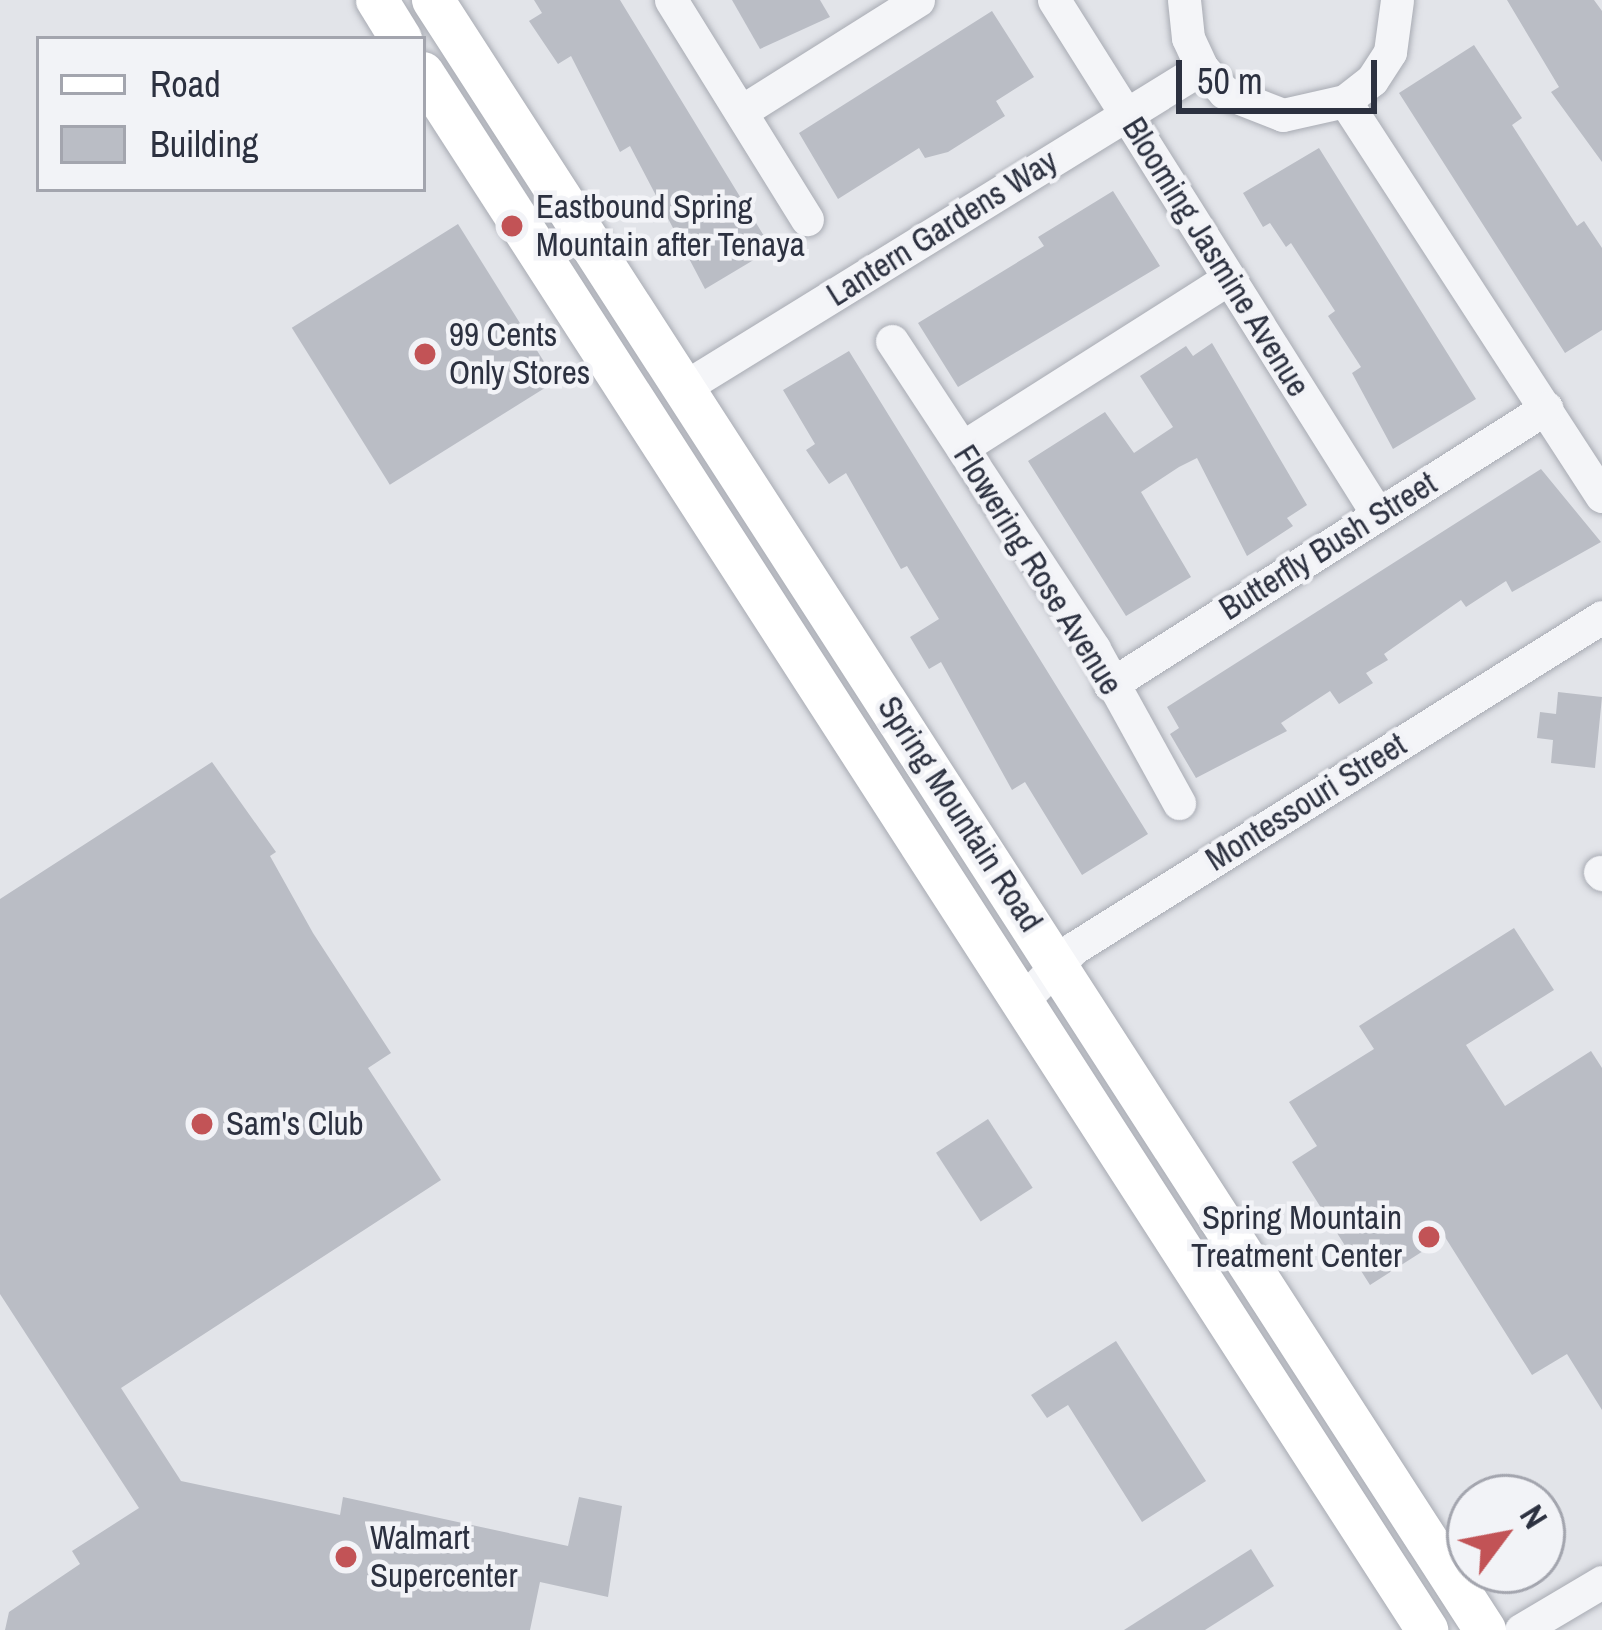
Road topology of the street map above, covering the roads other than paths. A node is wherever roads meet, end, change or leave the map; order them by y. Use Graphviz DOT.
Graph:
graph roads {
  1 [pos="376,0"];
  2 [pos="433,0"];
  3 [pos="671,0"];
  4 [pos="918,0"];
  5 [pos="1054,0"];
  6 [pos="1184,0"];
  7 [pos="1397,0"];
  8 [pos="399,36"];
  9 [pos="1202,68"];
  10 [pos="426,78"];
  11 [pos="1346,101"];
  12 [pos="742,111"];
  13 [pos="1126,115"];
  14 [pos="475,155"];
  15 [pos="807,219"];
  16 [pos="1229,278"];
  17 [pos="892,341"];
  18 [pos="683,388"];
  19 [pos="638,406"];
  20 [pos="1546,408"];
  21 [pos="963,447"];
  22 [pos="1602,496"];
  23 [pos="1378,514"];
  24 [pos="805,574"];
  25 [pos="1602,616"];
  26 [pos="1110,685"];
  27 [pos="1179,803"];
  28 [pos="1055,961"];
  29 [pos="1022,1001"];
  30 [pos="1602,1582"];
  31 [pos="1427,1630"];
  32 [pos="1485,1630"];
  33 [pos="1521,1630"];
  1 -- 8 [label="main road"];
  2 -- 18 [label="main road, Spring Mountain Road"];
  3 -- 12 [label="street"];
  4 -- 12 [label="street"];
  5 -- 13 [label="street, Blooming Jasmine Avenue"];
  6 -- 9 [label="street"];
  7 -- 11 [label="street"];
  9 -- 11 [label="street"];
  9 -- 13 [label="street, Lantern Gardens Way"];
  10 -- 14 [label="main road, Spring Mountain Road"];
  11 -- 20 [label="street"];
  12 -- 15 [label="street"];
  13 -- 16 [label="street, Blooming Jasmine Avenue"];
  13 -- 18 [label="street, Lantern Gardens Way"];
  14 -- 18 [label="main road"];
  14 -- 19 [label="main road, Spring Mountain Road"];
  16 -- 21 [label="street"];
  16 -- 23 [label="street, Blooming Jasmine Avenue"];
  17 -- 21 [label="street, Flowering Rose Avenue"];
  18 -- 24 [label="main road, Spring Mountain Road"];
  19 -- 24 [label="main road"];
  19 -- 29 [label="main road, Spring Mountain Road"];
  20 -- 22 [label="street"];
  20 -- 23 [label="street, Butterfly Bush Street"];
  21 -- 26 [label="street, Flowering Rose Avenue"];
  23 -- 26 [label="street, Butterfly Bush Street"];
  24 -- 28 [label="main road, Spring Mountain Road"];
  25 -- 28 [label="street, Montessouri Street"];
  26 -- 27 [label="street, Flowering Rose Avenue"];
  28 -- 29 [label="street, Montessouri Street"];
  28 -- 32 [label="main road, Spring Mountain Road"];
  29 -- 31 [label="main road, Spring Mountain Road"];
  30 -- 33 [label="street"];
}
